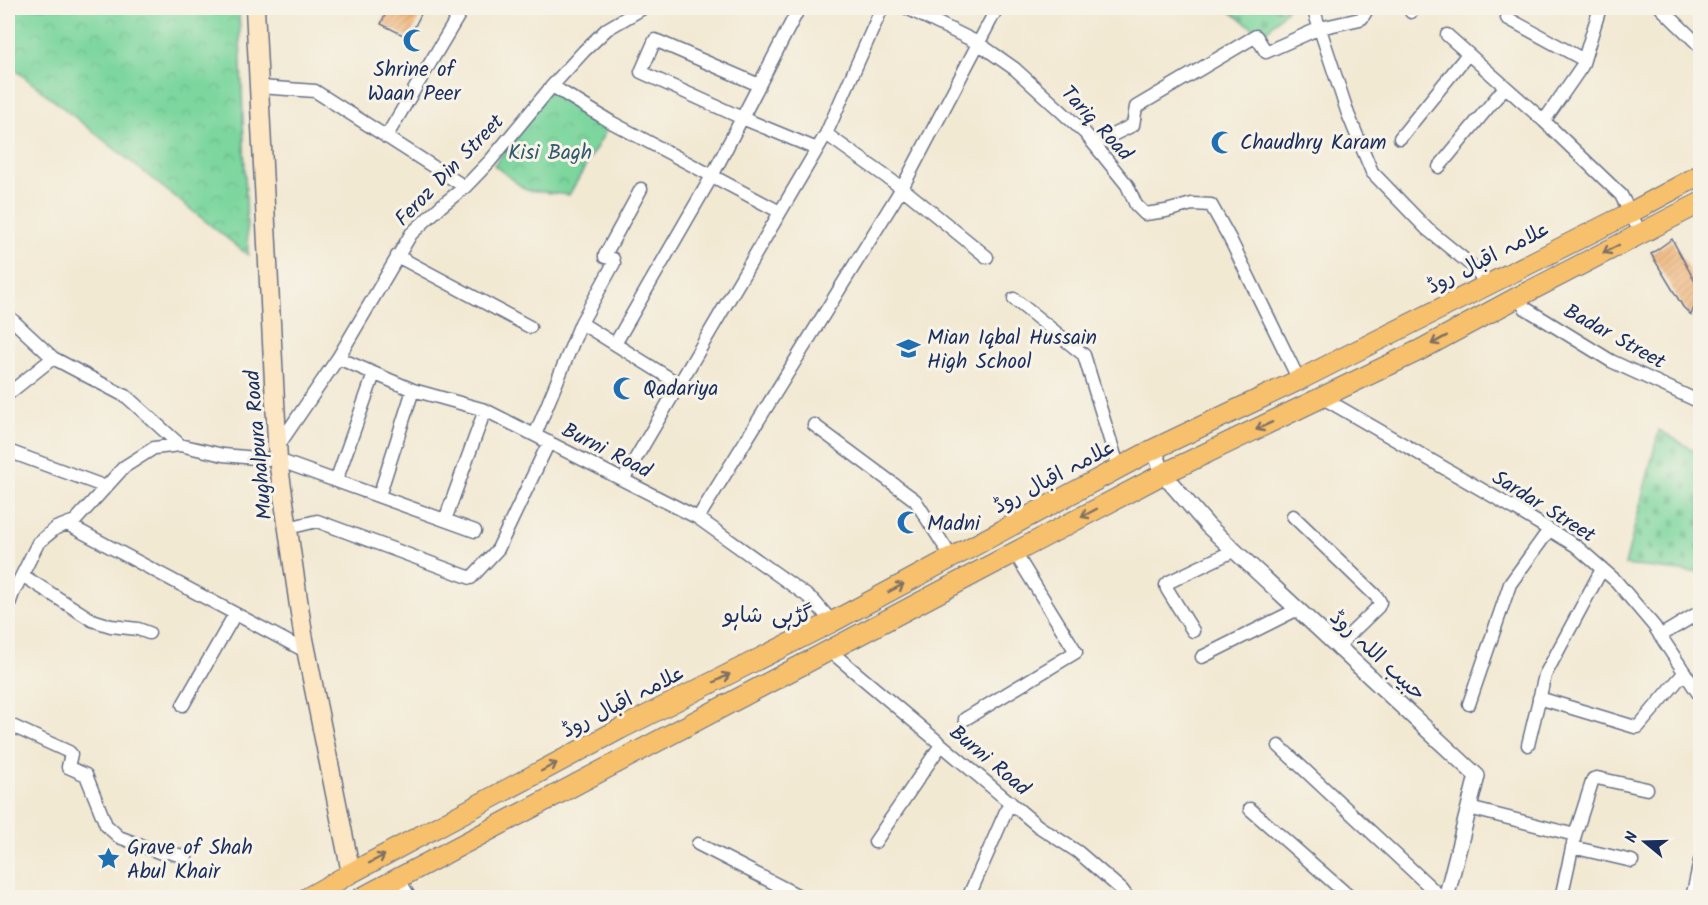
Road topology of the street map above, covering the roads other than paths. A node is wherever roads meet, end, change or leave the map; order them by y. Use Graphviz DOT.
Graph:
graph roads {
  1 [pos="255,8"];
  2 [pos="463,8"];
  3 [pos="643,8"];
  4 [pos="799,8"];
  5 [pos="882,8"];
  6 [pos="907,8"];
  7 [pos="997,8"];
  8 [pos="1313,8"];
  9 [pos="1368,8"];
  10 [pos="1600,8"];
  11 [pos="1661,8"];
  12 [pos="1508,18"];
  13 [pos="1320,28"];
  14 [pos="1447,35"];
  15 [pos="978,43"];
  16 [pos="1701,46"];
  17 [pos="1468,54"];
  18 [pos="1584,60"];
  19 [pos="759,85"];
  20 [pos="552,86"];
  21 [pos="260,87"];
  22 [pos="1505,87"];
  23 [pos="742,118"];
  24 [pos="1544,122"];
  25 [pos="826,134"];
  26 [pos="386,137"];
  27 [pos="1400,138"];
  28 [pos="1094,144"];
  29 [pos="817,149"];
  30 [pos="1439,167"];
  31 [pos="1701,175"];
  32 [pos="712,176"];
  33 [pos="465,187"];
  34 [pos="902,188"];
  35 [pos="641,189"];
  36 [pos="1701,203"];
  37 [pos="780,212"];
  38 [pos="1630,213"];
  39 [pos="1641,234"];
  40 [pos="397,256"];
  41 [pos="987,257"];
  42 [pos="1486,285"];
  43 [pos="1518,297"];
  44 [pos="1014,299"];
  45 [pos="8,316"];
  46 [pos="581,323"];
  47 [pos="530,327"];
  48 [pos="615,344"];
  49 [pos="53,358"];
  50 [pos="338,358"];
  51 [pos="374,374"];
  52 [pos="1299,380"];
  53 [pos="679,384"];
  54 [pos="413,390"];
  55 [pos="8,394"];
  56 [pos="1323,398"];
  57 [pos="1701,402"];
  58 [pos="485,410"];
  59 [pos="814,425"];
  60 [pos="535,435"];
  61 [pos="549,442"];
  62 [pos="180,445"];
  63 [pos="1154,449"];
  64 [pos="8,452"];
  65 [pos="277,453"];
  66 [pos="1119,469"];
  67 [pos="1163,474"];
  68 [pos="623,480"];
  69 [pos="336,481"];
  70 [pos="106,487"];
  71 [pos="379,496"];
  72 [pos="1293,516"];
  73 [pos="698,518"];
  74 [pos="445,520"];
  75 [pos="67,524"];
  76 [pos="288,528"];
  77 [pos="1549,530"];
  78 [pos="475,531"];
  79 [pos="1235,550"];
  80 [pos="1015,553"];
  81 [pos="952,558"];
  82 [pos="1602,569"];
  83 [pos="22,575"];
  84 [pos="8,607"];
  85 [pos="1298,609"];
  86 [pos="1701,612"];
  87 [pos="235,614"];
  88 [pos="832,622"];
  89 [pos="1193,631"];
  90 [pos="149,633"];
  91 [pos="1660,636"];
  92 [pos="1338,646"];
  93 [pos="829,650"];
  94 [pos="307,652"];
  95 [pos="1202,657"];
  96 [pos="1684,673"];
  97 [pos="1699,692"];
  98 [pos="1539,698"];
  99 [pos="1469,704"];
  100 [pos="183,705"];
  101 [pos="965,718"];
  102 [pos="641,719"];
  103 [pos="8,724"];
  104 [pos="654,744"];
  105 [pos="941,745"];
  106 [pos="1528,745"];
  107 [pos="1280,746"];
  108 [pos="1647,789"];
  109 [pos="1010,802"];
  110 [pos="1469,808"];
  111 [pos="1250,809"];
  112 [pos="1573,841"];
  113 [pos="875,842"];
  114 [pos="698,844"];
  115 [pos="186,857"];
  116 [pos="1632,861"];
  117 [pos="1701,861"];
  118 [pos="351,873"];
  119 [pos="398,878"];
  120 [pos="779,892"];
  121 [pos="308,897"];
  122 [pos="361,897"];
  123 [pos="410,897"];
  124 [pos="803,897"];
  125 [pos="968,897"];
  126 [pos="1128,897"];
  127 [pos="1351,897"];
  128 [pos="1444,897"];
  129 [pos="1561,897"];
  130 [pos="1692,897"];
  1 -- 21 [label="main road, Mughalpura Road"];
  2 -- 26 [label="street"];
  3 -- 20 [label="street, Feroz Din Street"];
  4 -- 19 [label="street"];
  5 -- 25 [label="street"];
  6 -- 15 [label="street, Tariq Road"];
  7 -- 15 [label="street"];
  8 -- 13 [label="street"];
  9 -- 13 [label="street"];
  10 -- 18 [label="street"];
  11 -- 16 [label="street"];
  12 -- 18 [label="street"];
  13 -- 28 [label="street"];
  13 -- 42 [label="street"];
  14 -- 17 [label="street"];
  15 -- 28 [label="street, Tariq Road"];
  15 -- 34 [label="street"];
  17 -- 22 [label="street"];
  17 -- 27 [label="street"];
  18 -- 24 [label="street"];
  19 -- 23 [label="street"];
  19 -- 23 [label="street"];
  20 -- 32 [label="street"];
  20 -- 33 [label="street, Feroz Din Street"];
  21 -- 26 [label="street"];
  21 -- 65 [label="main road, Mughalpura Road"];
  22 -- 24 [label="street"];
  22 -- 30 [label="street"];
  23 -- 29 [label="street"];
  23 -- 32 [label="street"];
  24 -- 38 [label="street"];
  25 -- 29 [label="street"];
  25 -- 34 [label="street"];
  26 -- 33 [label="street"];
  28 -- 52 [label="street, Tariq Road"];
  29 -- 37 [label="street"];
  31 -- 38 [label="main road, علامہ اقبال روڈ"];
  32 -- 37 [label="street"];
  32 -- 48 [label="street"];
  33 -- 40 [label="street, Feroz Din Street"];
  34 -- 41 [label="street"];
  34 -- 73 [label="street"];
  35 -- 46 [label="street"];
  36 -- 39 [label="main road"];
  37 -- 53 [label="street"];
  38 -- 39 [label="street"];
  38 -- 42 [label="main road, علامہ اقبال روڈ"];
  39 -- 43 [label="main road, one-way"];
  40 -- 47 [label="street"];
  40 -- 50 [label="street, Feroz Din Street"];
  42 -- 52 [label="main road, علامہ اقبال روڈ"];
  43 -- 56 [label="main road, one-way"];
  43 -- 57 [label="street, Badar Street"];
  44 -- 66 [label="street"];
  45 -- 49 [label="street"];
  46 -- 48 [label="street"];
  46 -- 60 [label="street"];
  48 -- 53 [label="street"];
  49 -- 55 [label="street"];
  49 -- 62 [label="street"];
  50 -- 51 [label="street, Burni Road"];
  50 -- 65 [label="street, Feroz Din Street"];
  51 -- 54 [label="street, Burni Road"];
  51 -- 69 [label="street"];
  52 -- 63 [label="main road, علامہ اقبال روڈ"];
  53 -- 68 [label="street"];
  54 -- 58 [label="street, Burni Road"];
  54 -- 71 [label="street"];
  56 -- 67 [label="main road, one-way"];
  56 -- 77 [label="street, Sardar Street"];
  58 -- 60 [label="street, Burni Road"];
  58 -- 74 [label="street"];
  59 -- 81 [label="street"];
  60 -- 61 [label="street, Burni Road"];
  61 -- 68 [label="street, Burni Road"];
  61 -- 76 [label="street"];
  62 -- 65 [label="street"];
  62 -- 70 [label="street"];
  63 -- 66 [label="main road, علامہ اقبال روڈ"];
  63 -- 67 [label="street"];
  64 -- 70 [label="street"];
  65 -- 69 [label="street"];
  65 -- 76 [label="main road, Mughalpura Road"];
  66 -- 81 [label="main road, علامہ اقبال روڈ"];
  67 -- 79 [label="street, حبیب اللہ روڈ"];
  67 -- 80 [label="main road, one-way"];
  68 -- 73 [label="street, Burni Road"];
  69 -- 71 [label="street"];
  70 -- 75 [label="street"];
  71 -- 74 [label="street"];
  72 -- 92 [label="street"];
  73 -- 88 [label="street, Burni Road"];
  74 -- 78 [label="street"];
  75 -- 83 [label="street"];
  75 -- 87 [label="street"];
  76 -- 94 [label="main road, Mughalpura Road"];
  77 -- 82 [label="street, Sardar Street"];
  77 -- 99 [label="street"];
  79 -- 85 [label="street, حبیب اللہ روڈ"];
  79 -- 89 [label="street"];
  80 -- 93 [label="main road"];
  80 -- 101 [label="street"];
  88 -- 81 [label="main road, علامہ اقبال روڈ, one-way"];
  82 -- 91 [label="street, Sardar Street"];
  82 -- 98 [label="street"];
  83 -- 84 [label="street"];
  83 -- 90 [label="street"];
  85 -- 92 [label="street, حبیب اللہ روڈ"];
  85 -- 95 [label="street"];
  86 -- 91 [label="street"];
  87 -- 94 [label="street"];
  87 -- 100 [label="street"];
  102 -- 88 [label="main road, علامہ اقبال روڈ, one-way"];
  91 -- 96 [label="street, Sardar Street"];
  92 -- 110 [label="street, حبیب اللہ روڈ"];
  93 -- 104 [label="main road"];
  93 -- 105 [label="street, Burni Road"];
  94 -- 118 [label="main road, Mughalpura Road"];
  96 -- 97 [label="street, Sardar Street"];
  96 -- 98 [label="street"];
  98 -- 106 [label="street"];
  102 -- 104 [label="main road"];
  118 -- 102 [label="main road, علامہ اقبال روڈ, one-way"];
  103 -- 115 [label="street"];
  104 -- 119 [label="main road"];
  105 -- 109 [label="street, Burni Road"];
  105 -- 113 [label="street"];
  107 -- 128 [label="street"];
  108 -- 112 [label="street"];
  109 -- 125 [label="street"];
  109 -- 126 [label="street, Burni Road"];
  110 -- 112 [label="street"];
  110 -- 128 [label="street, حبیب اللہ روڈ"];
  111 -- 127 [label="street"];
  112 -- 116 [label="street"];
  112 -- 129 [label="street"];
  114 -- 120 [label="street"];
  117 -- 130 [label="street"];
  118 -- 121 [label="main road, علامہ اقبال روڈ"];
  119 -- 122 [label="main road"];
  119 -- 123 [label="street"];
  120 -- 124 [label="street"];
}
